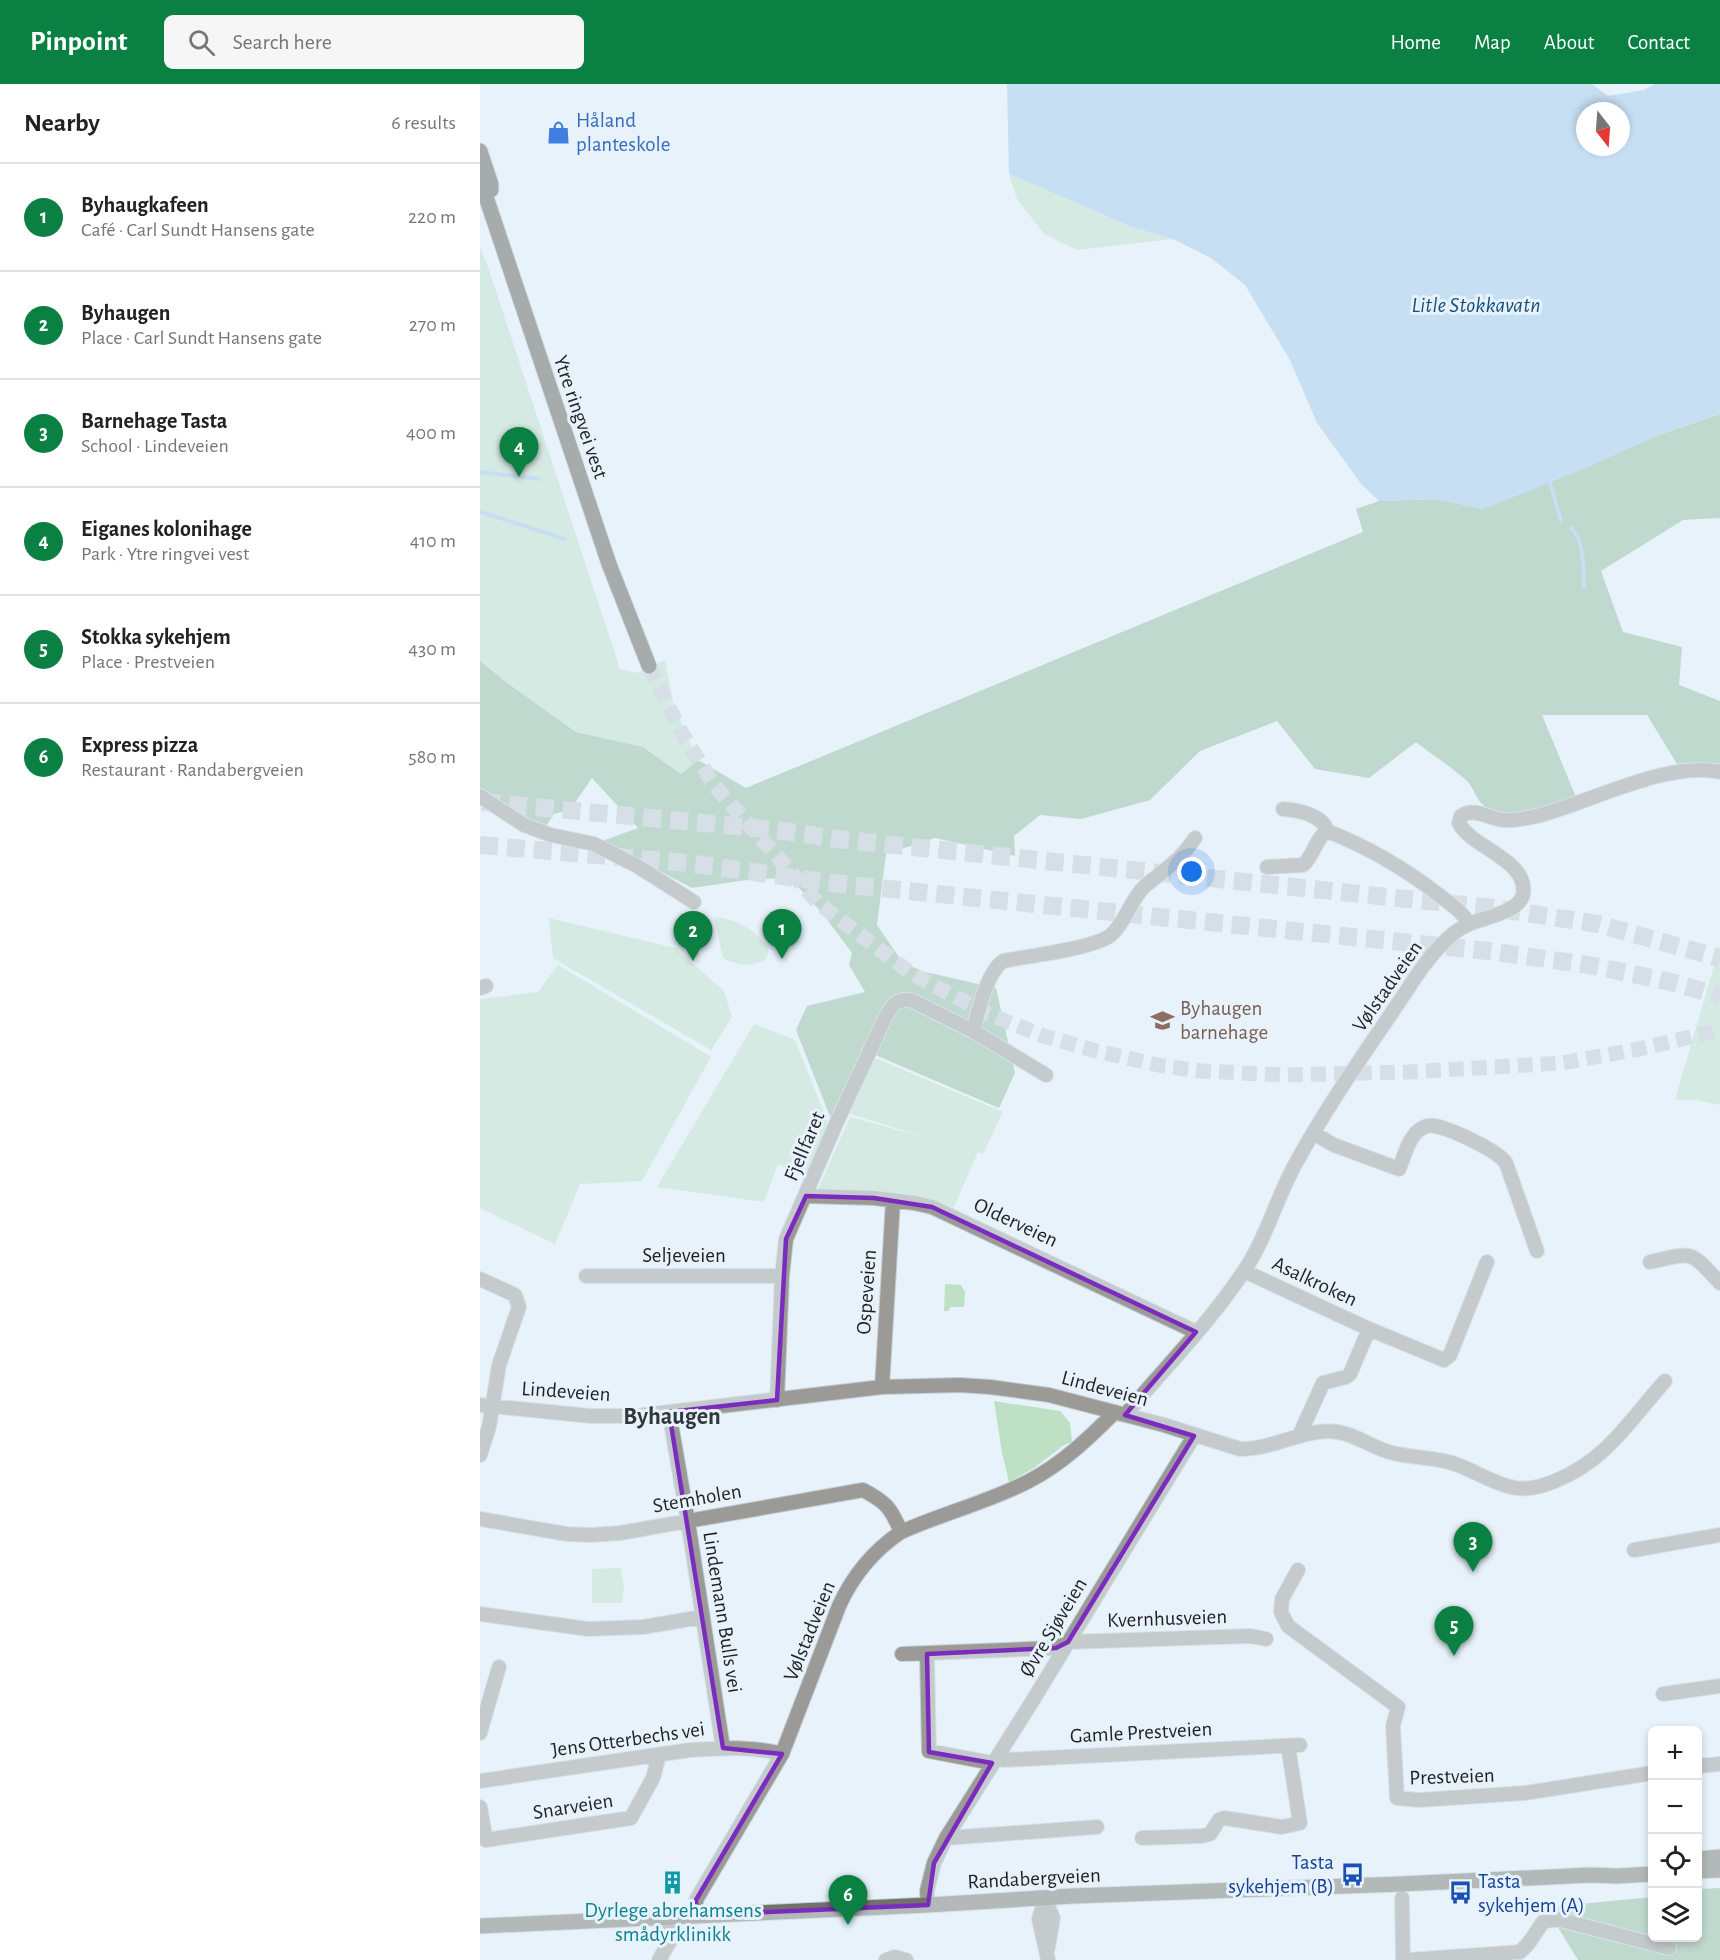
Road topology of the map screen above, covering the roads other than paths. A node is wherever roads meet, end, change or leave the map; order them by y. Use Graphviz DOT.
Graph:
graph roads {
  1 [pos="480,151"];
  2 [pos="480,179"];
  3 [pos="491,211"];
  4 [pos="650,666"];
  5 [pos="1720,772"];
  6 [pos="480,796"];
  7 [pos="1283,809"];
  8 [pos="1327,831"];
  9 [pos="1195,838"];
  10 [pos="1267,867"];
  11 [pos="694,902"];
  12 [pos="1469,924"];
  13 [pos="973,1031"];
  14 [pos="1046,1075"];
  15 [pos="1312,1133"];
  16 [pos="806,1196"];
  17 [pos="893,1200"];
  18 [pos="1537,1251"];
  19 [pos="1487,1262"];
  20 [pos="1650,1262"];
  21 [pos="1244,1271"];
  22 [pos="586,1276"];
  23 [pos="782,1276"];
  24 [pos="480,1279"];
  25 [pos="1720,1283"];
  26 [pos="1369,1329"];
  27 [pos="1196,1332"];
  28 [pos="1665,1381"];
  29 [pos="882,1387"];
  30 [pos="777,1400"];
  31 [pos="486,1406"];
  32 [pos="669,1412"];
  33 [pos="1120,1414"];
  34 [pos="1194,1436"];
  35 [pos="1299,1436"];
  36 [pos="480,1455"];
  37 [pos="480,1520"];
  38 [pos="688,1522"];
  39 [pos="901,1532"];
  40 [pos="1720,1535"];
  41 [pos="1634,1550"];
  42 [pos="1298,1570"];
  43 [pos="480,1614"];
  44 [pos="702,1617"];
  45 [pos="1266,1639"];
  46 [pos="1068,1642"];
  47 [pos="902,1654"];
  48 [pos="927,1654"];
  49 [pos="499,1667"];
  50 [pos="1720,1686"];
  51 [pos="1663,1694"];
  52 [pos="480,1733"];
  53 [pos="723,1748"];
  54 [pos="782,1754"];
  55 [pos="659,1755"];
  56 [pos="995,1760"];
  57 [pos="1720,1764"];
  58 [pos="1702,1766"];
  59 [pos="1648,1774"];
  60 [pos="480,1781"];
  61 [pos="480,1807"];
  62 [pos="1097,1827"];
  63 [pos="946,1838"];
  64 [pos="1142,1838"];
  65 [pos="1720,1857"];
  66 [pos="1702,1859"];
  67 [pos="1648,1865"];
  68 [pos="1720,1870"];
  69 [pos="1702,1871"];
  70 [pos="1648,1874"];
  71 [pos="1590,1875"];
  72 [pos="1045,1898"];
  73 [pos="1402,1898"];
  74 [pos="928,1905"];
  75 [pos="696,1916"];
  76 [pos="670,1917"];
  77 [pos="480,1926"];
  78 [pos="1669,1948"];
  79 [pos="1048,1957"];
  80 [pos="659,1960"];
  81 [pos="886,1960"];
  82 [pos="906,1960"];
  83 [pos="1403,1960"];
  84 [pos="1408,1960"];
  1 -- 3 [label="main road"];
  2 -- 3 [label="main road, Ytre ringvei vest"];
  3 -- 4 [label="main road, Ytre ringvei vest"];
  5 -- 12 [label="street, Vølstadveien"];
  6 -- 11 [label="street"];
  7 -- 8 [label="street"];
  8 -- 10 [label="street"];
  8 -- 12 [label="street"];
  9 -- 13 [label="street"];
  12 -- 15 [label="street, Vølstadveien"];
  13 -- 14 [label="street, Fjellfaret"];
  13 -- 16 [label="street, Fjellfaret"];
  15 -- 18 [label="street"];
  15 -- 21 [label="street, Vølstadveien"];
  16 -- 17 [label="street, Olderveien"];
  16 -- 23 [label="street, Fjellfaret"];
  17 -- 27 [label="street, Olderveien"];
  17 -- 29 [label="street, Ospeveien"];
  19 -- 26 [label="street, Asalkroken"];
  20 -- 25 [label="street"];
  21 -- 26 [label="street, Asalkroken"];
  21 -- 27 [label="street, Vølstadveien"];
  22 -- 23 [label="street, Seljeveien"];
  23 -- 30 [label="street, Fjellfaret"];
  24 -- 31 [label="street"];
  26 -- 35 [label="street, Asalkroken"];
  27 -- 33 [label="street, Vølstadveien"];
  28 -- 35 [label="street, Lindeveien"];
  29 -- 30 [label="street, Lindeveien"];
  29 -- 33 [label="street, Lindeveien"];
  30 -- 32 [label="street, Lindeveien"];
  31 -- 32 [label="street, Lindeveien"];
  31 -- 36 [label="street"];
  32 -- 38 [label="street, Lindemann Bulls vei"];
  33 -- 34 [label="street, Lindeveien"];
  33 -- 39 [label="street, Vølstadveien"];
  34 -- 35 [label="street, Lindeveien"];
  34 -- 46 [label="street, Øvre Sjøveien"];
  37 -- 38 [label="street, Stemholen"];
  38 -- 39 [label="street, Stemholen"];
  38 -- 44 [label="street, Lindemann Bulls vei"];
  39 -- 54 [label="street, Vølstadveien"];
  40 -- 41 [label="street"];
  42 -- 59 [label="street, Prestveien"];
  43 -- 44 [label="street"];
  44 -- 53 [label="street, Lindemann Bulls vei"];
  45 -- 46 [label="street, Kvernhusveien"];
  46 -- 48 [label="street, Kvernhusveien"];
  46 -- 56 [label="street, Øvre Sjøveien"];
  47 -- 48 [label="street, Kvernhusveien"];
  48 -- 56 [label="street, Gamle Prestveien"];
  49 -- 52 [label="street"];
  50 -- 51 [label="street"];
  53 -- 54 [label="street, Jens Otterbechs vei"];
  53 -- 55 [label="street, Jens Otterbechs vei"];
  54 -- 75 [label="street, Vølstadveien"];
  55 -- 60 [label="street, Jens Otterbechs vei"];
  55 -- 61 [label="street, Snarveien"];
  56 -- 63 [label="street, Øvre Sjøveien"];
  56 -- 64 [label="street, Gamle Prestveien"];
  57 -- 58 [label="street"];
  62 -- 63 [label="street"];
  63 -- 74 [label="street, Øvre Sjøveien"];
  65 -- 66 [label="main road"];
  67 -- 71 [label="main road, Randabergveien"];
  68 -- 69 [label="main road"];
  70 -- 71 [label="main road, Randabergveien"];
  71 -- 72 [label="main road, Randabergveien"];
  72 -- 74 [label="main road, Randabergveien"];
  72 -- 79 [label="street"];
  73 -- 83 [label="street"];
  74 -- 75 [label="main road, Randabergveien"];
  75 -- 76 [label="main road, Randabergveien"];
  76 -- 77 [label="main road, Randabergveien"];
  76 -- 80 [label="street"];
  78 -- 84 [label="street"];
  81 -- 82 [label="street"];
}
